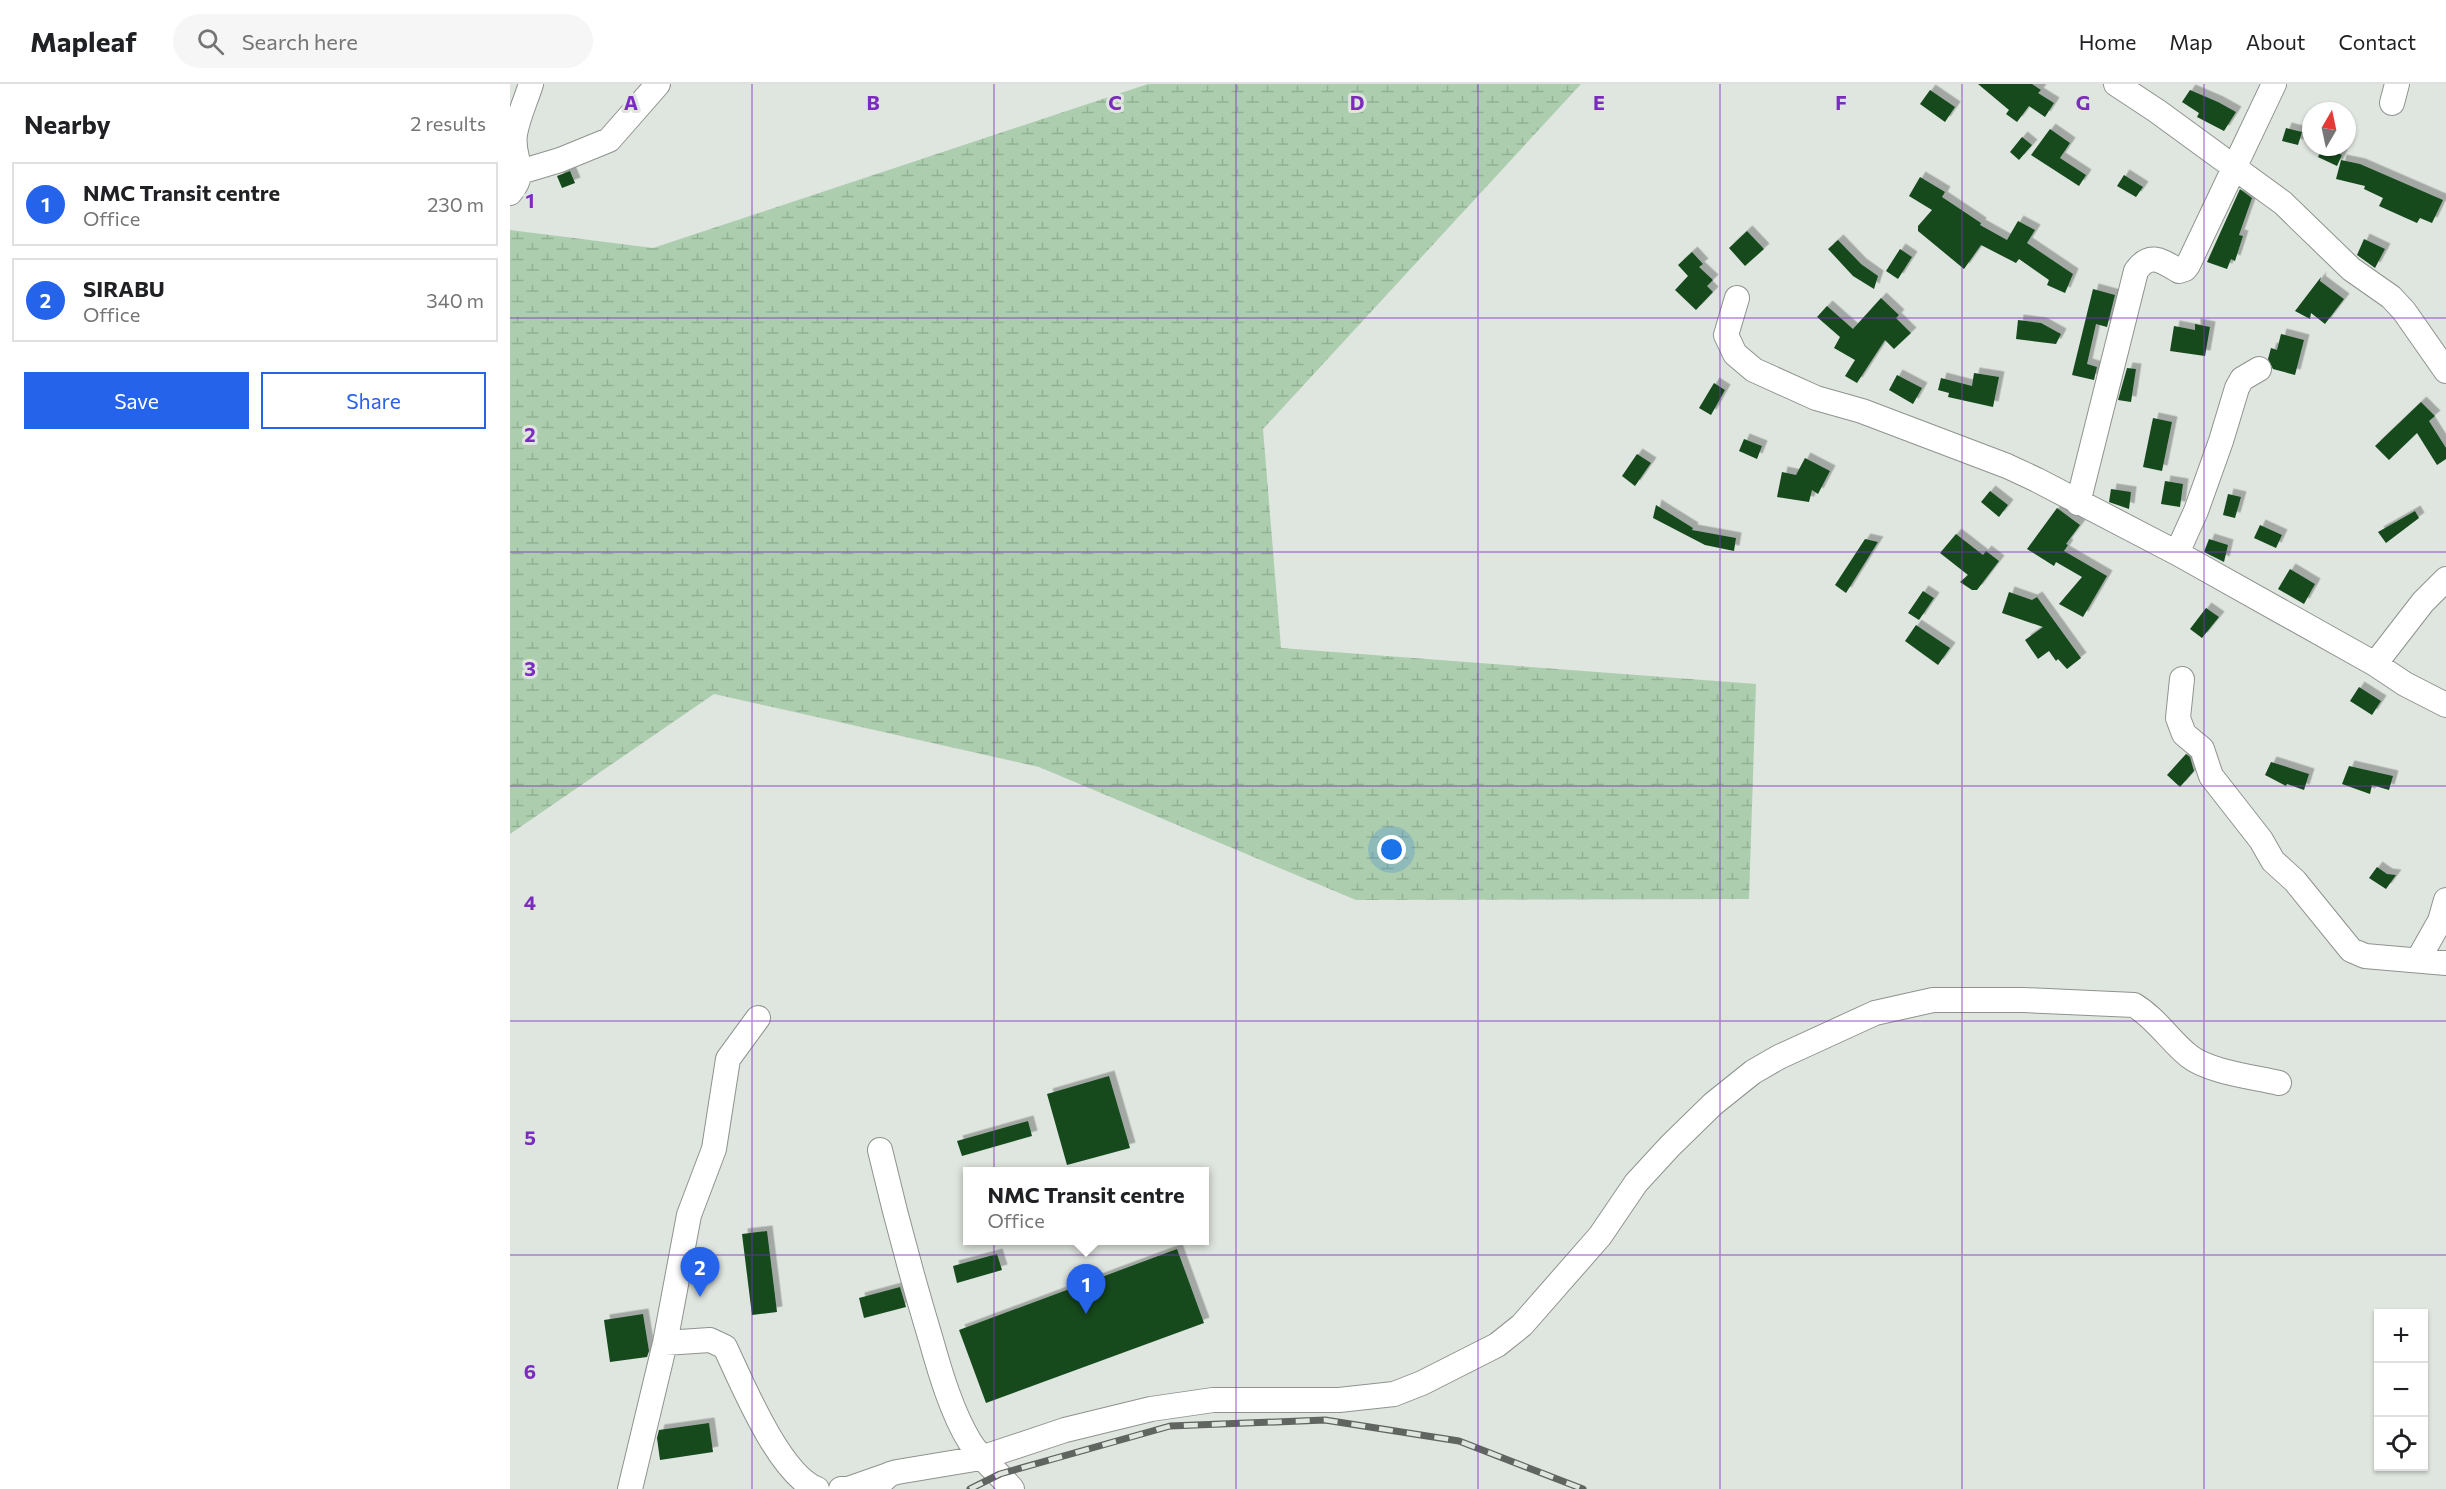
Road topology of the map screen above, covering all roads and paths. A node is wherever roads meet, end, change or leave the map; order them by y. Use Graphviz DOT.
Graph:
graph roads {
  1 [pos="531,84"];
  2 [pos="658,84"];
  3 [pos="2116,84"];
  4 [pos="2274,84"];
  5 [pos="2233,167"];
  6 [pos="515,182"];
  7 [pos="1737,298"];
  8 [pos="2259,369"];
  9 [pos="2446,371"];
  10 [pos="2078,503"];
  11 [pos="2176,553"];
  12 [pos="2446,579"];
  13 [pos="2375,664"];
  14 [pos="2182,679"];
  15 [pos="2446,705"];
  16 [pos="2446,900"];
  17 [pos="2418,960"];
  18 [pos="2446,963"];
  19 [pos="758,1018"];
  20 [pos="2279,1083"];
  21 [pos="880,1150"];
  22 [pos="665,1343"];
  23 [pos="981,1458"];
  24 [pos="882,1482"];
  25 [pos="630,1489"];
  26 [pos="817,1489"];
  27 [pos="840,1489"];
  28 [pos="1012,1489"];
  1 -- 6 [label="street"];
  2 -- 6 [label="street"];
  3 -- 5 [label="street"];
  4 -- 5 [label="street"];
  5 -- 9 [label="street"];
  5 -- 10 [label="street"];
  7 -- 10 [label="street"];
  8 -- 11 [label="street"];
  10 -- 11 [label="street"];
  11 -- 13 [label="street"];
  12 -- 13 [label="street"];
  13 -- 15 [label="street"];
  14 -- 17 [label="street"];
  16 -- 17 [label="street"];
  17 -- 18 [label="street"];
  19 -- 22 [label="street"];
  20 -- 23 [label="street"];
  21 -- 23 [label="street"];
  22 -- 25 [label="street"];
  22 -- 26 [label="street"];
  23 -- 24 [label="street"];
  23 -- 28 [label="street"];
  24 -- 27 [label="street"];
}
